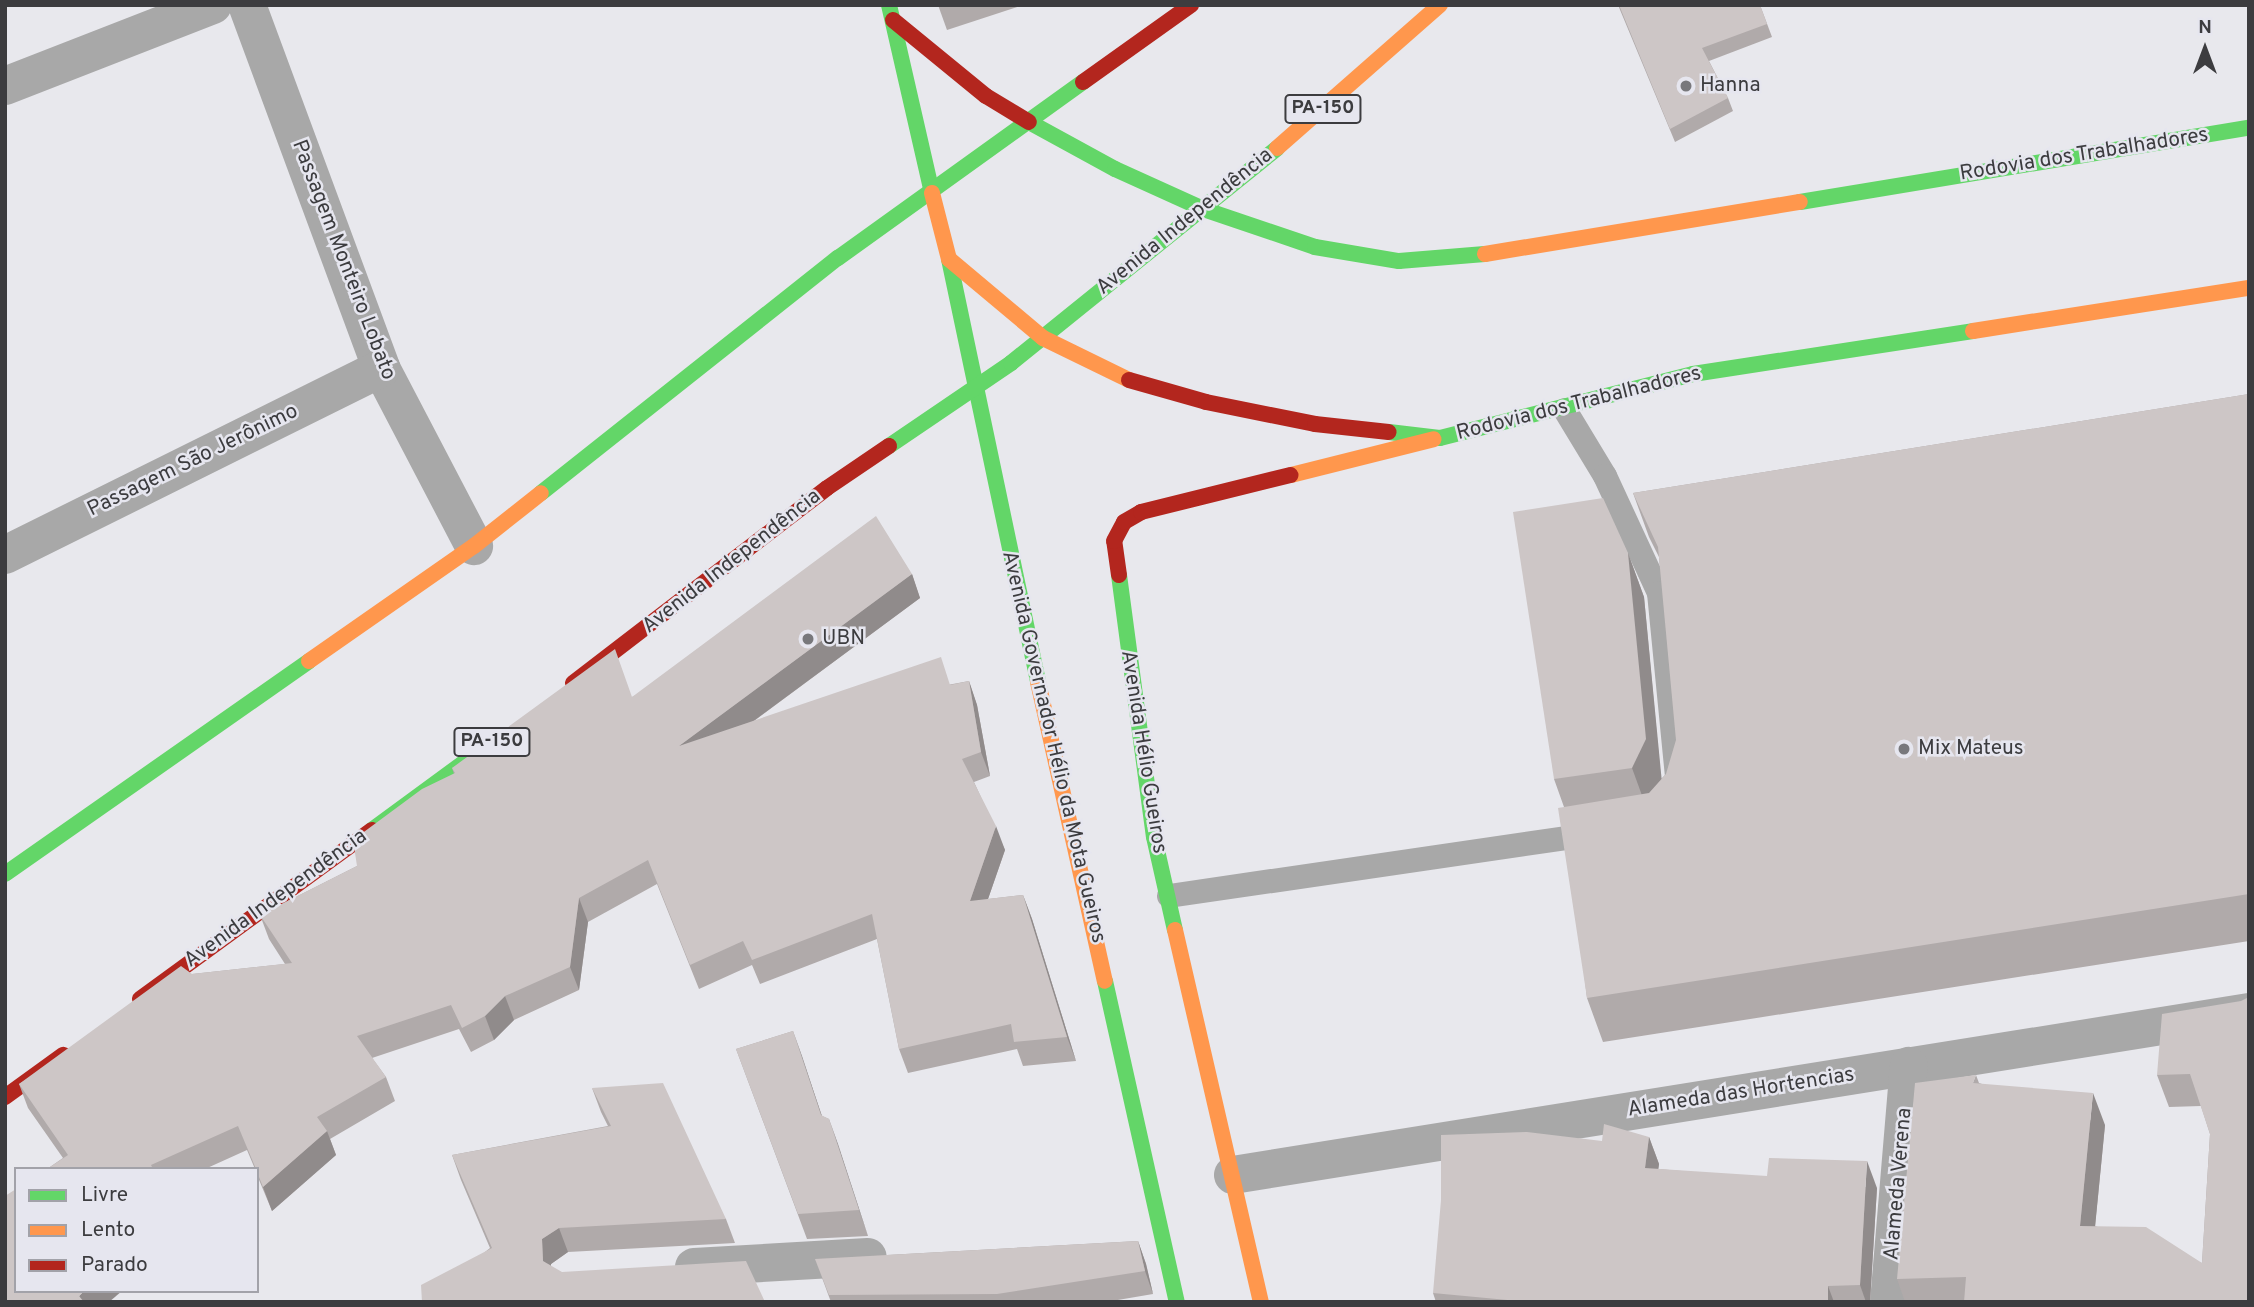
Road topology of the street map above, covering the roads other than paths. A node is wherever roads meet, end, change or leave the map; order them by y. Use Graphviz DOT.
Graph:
graph roads {
  1 [pos="214,5"];
  2 [pos="247,5"];
  3 [pos="1191,5"];
  4 [pos="1440,5"];
  5 [pos="890,13"];
  6 [pos="5,86"];
  7 [pos="1029,122"];
  8 [pos="2249,128"];
  9 [pos="932,193"];
  10 [pos="1203,209"];
  11 [pos="949,259"];
  12 [pos="2249,288"];
  13 [pos="1043,338"];
  14 [pos="381,368"];
  15 [pos="978,388"];
  16 [pos="1565,410"];
  17 [pos="1440,438"];
  18 [pos="474,545"];
  19 [pos="5,555"];
  20 [pos="558,694"];
  21 [pos="513,727"];
  22 [pos="1671,804"];
  23 [pos="1616,831"];
  24 [pos="5,874"];
  25 [pos="1169,896"];
  26 [pos="129,1006"];
  27 [pos="2249,1012"];
  28 [pos="73,1048"];
  29 [pos="1909,1066"];
  30 [pos="5,1097"];
  31 [pos="1233,1175"];
  32 [pos="1166,1241"];
  33 [pos="1125,1243"];
  34 [pos="903,1255"];
  35 [pos="653,1269"];
  36 [pos="1177,1302"];
  37 [pos="1261,1302"];
  38 [pos="1889,1302"];
  1 -- 6 [label="street"];
  2 -- 14 [label="street, Passagem Monteiro Lobato"];
  3 -- 7 [label="main road"];
  4 -- 10 [label="main road, Avenida Independência / PA-150"];
  5 -- 7 [label="main road"];
  5 -- 9 [label="main road"];
  7 -- 9 [label="main road"];
  7 -- 10 [label="main road, Rodovia dos Trabalhadores"];
  8 -- 10 [label="main road, Rodovia dos Trabalhadores"];
  9 -- 11 [label="main road, Avenida Governador Hélio da Mota Gueiros"];
  9 -- 18 [label="main road"];
  10 -- 13 [label="main road, Avenida Independência / PA-150"];
  11 -- 13 [label="main road, Rodovia dos Trabalhadores"];
  11 -- 15 [label="main road, Avenida Governador Hélio da Mota Gueiros"];
  12 -- 16 [label="main road, Rodovia dos Trabalhadores"];
  13 -- 15 [label="main road, Avenida Independência / PA-150"];
  13 -- 17 [label="main road, Rodovia dos Trabalhadores"];
  14 -- 18 [label="street, Passagem Monteiro Lobato"];
  14 -- 19 [label="street, Passagem São Jerônimo"];
  15 -- 20 [label="main road, Avenida Independência / PA-150"];
  15 -- 32 [label="main road, Avenida Governador Hélio da Mota Gueiros"];
  16 -- 17 [label="main road, Rodovia dos Trabalhadores"];
  16 -- 22 [label="lane"];
  17 -- 25 [label="main road, Avenida Hélio Gueiros"];
  18 -- 24 [label="main road"];
  21 -- 26 [label="main road, Avenida Independência / PA-150"];
  23 -- 25 [label="lane"];
  25 -- 31 [label="main road, Avenida Hélio Gueiros"];
  27 -- 29 [label="street, Alameda das Hortencias"];
  28 -- 30 [label="main road"];
  29 -- 31 [label="street, Alameda das Hortencias"];
  29 -- 38 [label="street, Alameda Verena"];
  31 -- 37 [label="main road, Avenida Hélio Gueiros"];
  32 -- 33 [label="street"];
  32 -- 36 [label="main road, Avenida Governador Hélio da Mota Gueiros"];
  34 -- 35 [label="street"];
}
